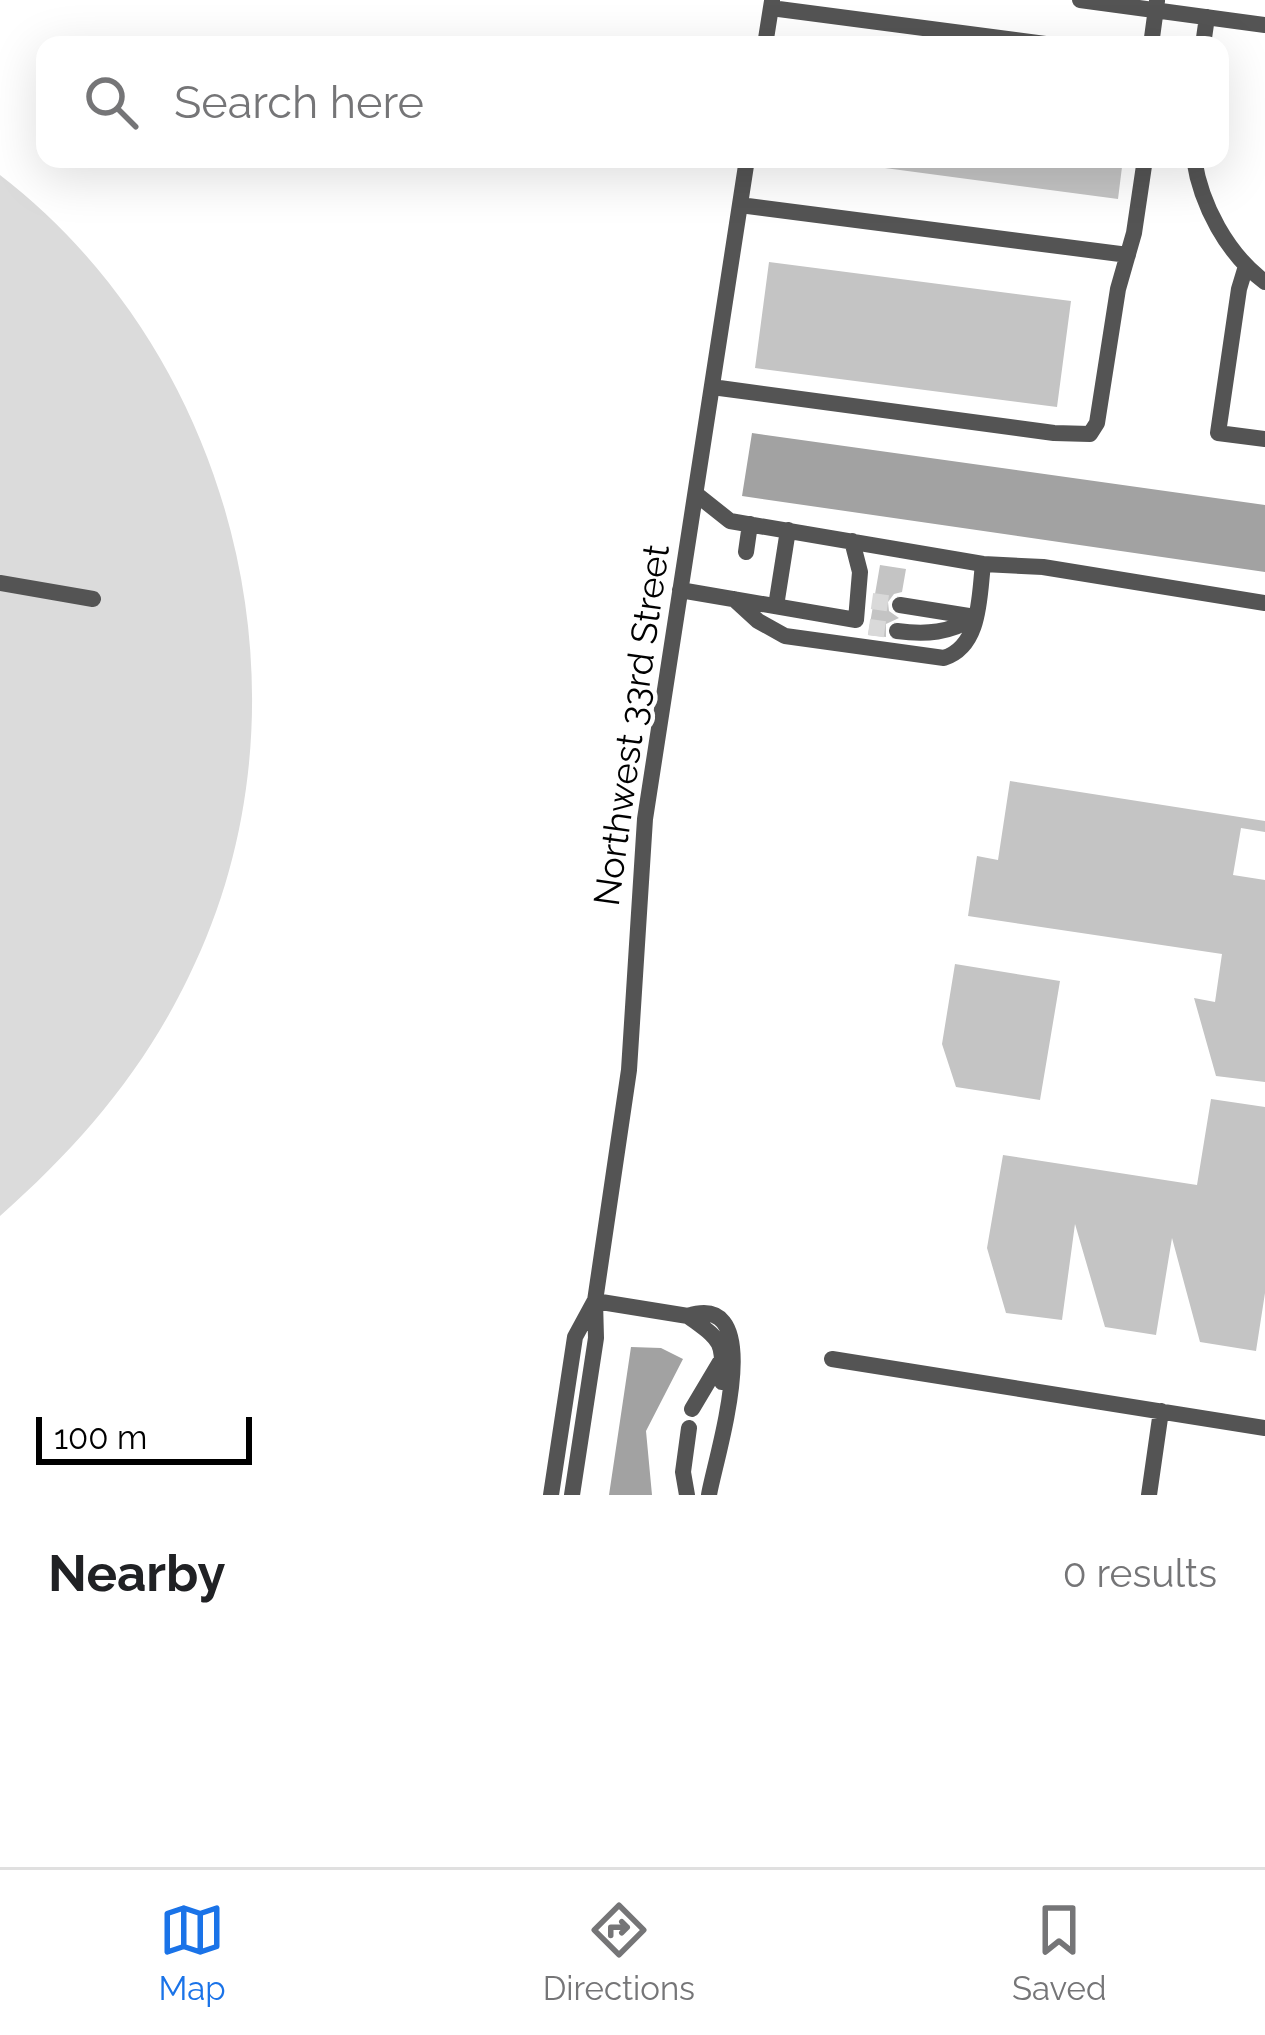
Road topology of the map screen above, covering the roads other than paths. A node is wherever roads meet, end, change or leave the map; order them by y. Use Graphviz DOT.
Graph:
graph roads {
  1 [pos="1080,0"];
  2 [pos="771,4"];
  3 [pos="1156,5"];
  4 [pos="1207,17"];
  5 [pos="1265,26"];
  6 [pos="766,36"];
  7 [pos="991,36"];
  8 [pos="1152,36"];
  9 [pos="1204,36"];
  10 [pos="746,168"];
  11 [pos="1143,168"];
  12 [pos="1197,168"];
  13 [pos="740,205"];
  14 [pos="1128,255"];
  15 [pos="1246,266"];
  16 [pos="1265,282"];
  17 [pos="712,387"];
  18 [pos="1265,440"];
  19 [pos="696,494"];
  20 [pos="750,524"];
  21 [pos="788,530"];
  22 [pos="852,541"];
  23 [pos="746,552"];
  24 [pos="983,564"];
  25 [pos="0,583"];
  26 [pos="680,590"];
  27 [pos="93,598"];
  28 [pos="734,599"];
  29 [pos="1265,603"];
  30 [pos="900,605"];
  31 [pos="776,606"];
  32 [pos="975,617"];
  33 [pos="860,624"];
  34 [pos="897,631"];
  35 [pos="852,646"];
  36 [pos="595,1301"];
  37 [pos="688,1316"];
  38 [pos="722,1355"];
  39 [pos="832,1359"];
  40 [pos="1161,1412"];
  41 [pos="1265,1428"];
  42 [pos="683,1472"];
  43 [pos="710,1486"];
  44 [pos="550,1495"];
  45 [pos="572,1495"];
  46 [pos="686,1495"];
  47 [pos="1149,1495"];
  1 -- 3 [label="street"];
  2 -- 6 [label="street"];
  2 -- 7 [label="street"];
  3 -- 4 [label="street"];
  3 -- 8 [label="street"];
  4 -- 5 [label="street"];
  4 -- 9 [label="street"];
  10 -- 13 [label="street, Northwest 33rd Street"];
  11 -- 14 [label="street"];
  12 -- 15 [label="street"];
  13 -- 14 [label="street"];
  13 -- 17 [label="street, Northwest 33rd Street"];
  14 -- 17 [label="street"];
  15 -- 16 [label="street"];
  15 -- 18 [label="street"];
  17 -- 19 [label="street, Northwest 33rd Street"];
  19 -- 20 [label="street"];
  19 -- 26 [label="street, Northwest 33rd Street"];
  20 -- 21 [label="street"];
  20 -- 23 [label="street"];
  21 -- 22 [label="street"];
  21 -- 31 [label="street"];
  22 -- 24 [label="street"];
  22 -- 33 [label="street"];
  24 -- 29 [label="street"];
  24 -- 32 [label="street"];
  25 -- 27 [label="street"];
  26 -- 28 [label="street"];
  26 -- 36 [label="street, Northwest 33rd Street"];
  28 -- 31 [label="street"];
  28 -- 35 [label="street"];
  30 -- 32 [label="street"];
  31 -- 33 [label="street"];
  32 -- 34 [label="street"];
  32 -- 35 [label="street"];
  33 -- 35 [label="street"];
  36 -- 37 [label="street"];
  36 -- 44 [label="street, Northwest 33rd Street"];
  36 -- 45 [label="street, Northwest 33rd Street"];
  37 -- 38 [label="street"];
  37 -- 43 [label="street"];
  38 -- 42 [label="street"];
  38 -- 43 [label="street"];
  39 -- 40 [label="street"];
  40 -- 41 [label="street"];
  40 -- 47 [label="street"];
  42 -- 43 [label="street"];
  42 -- 46 [label="street"];
}
